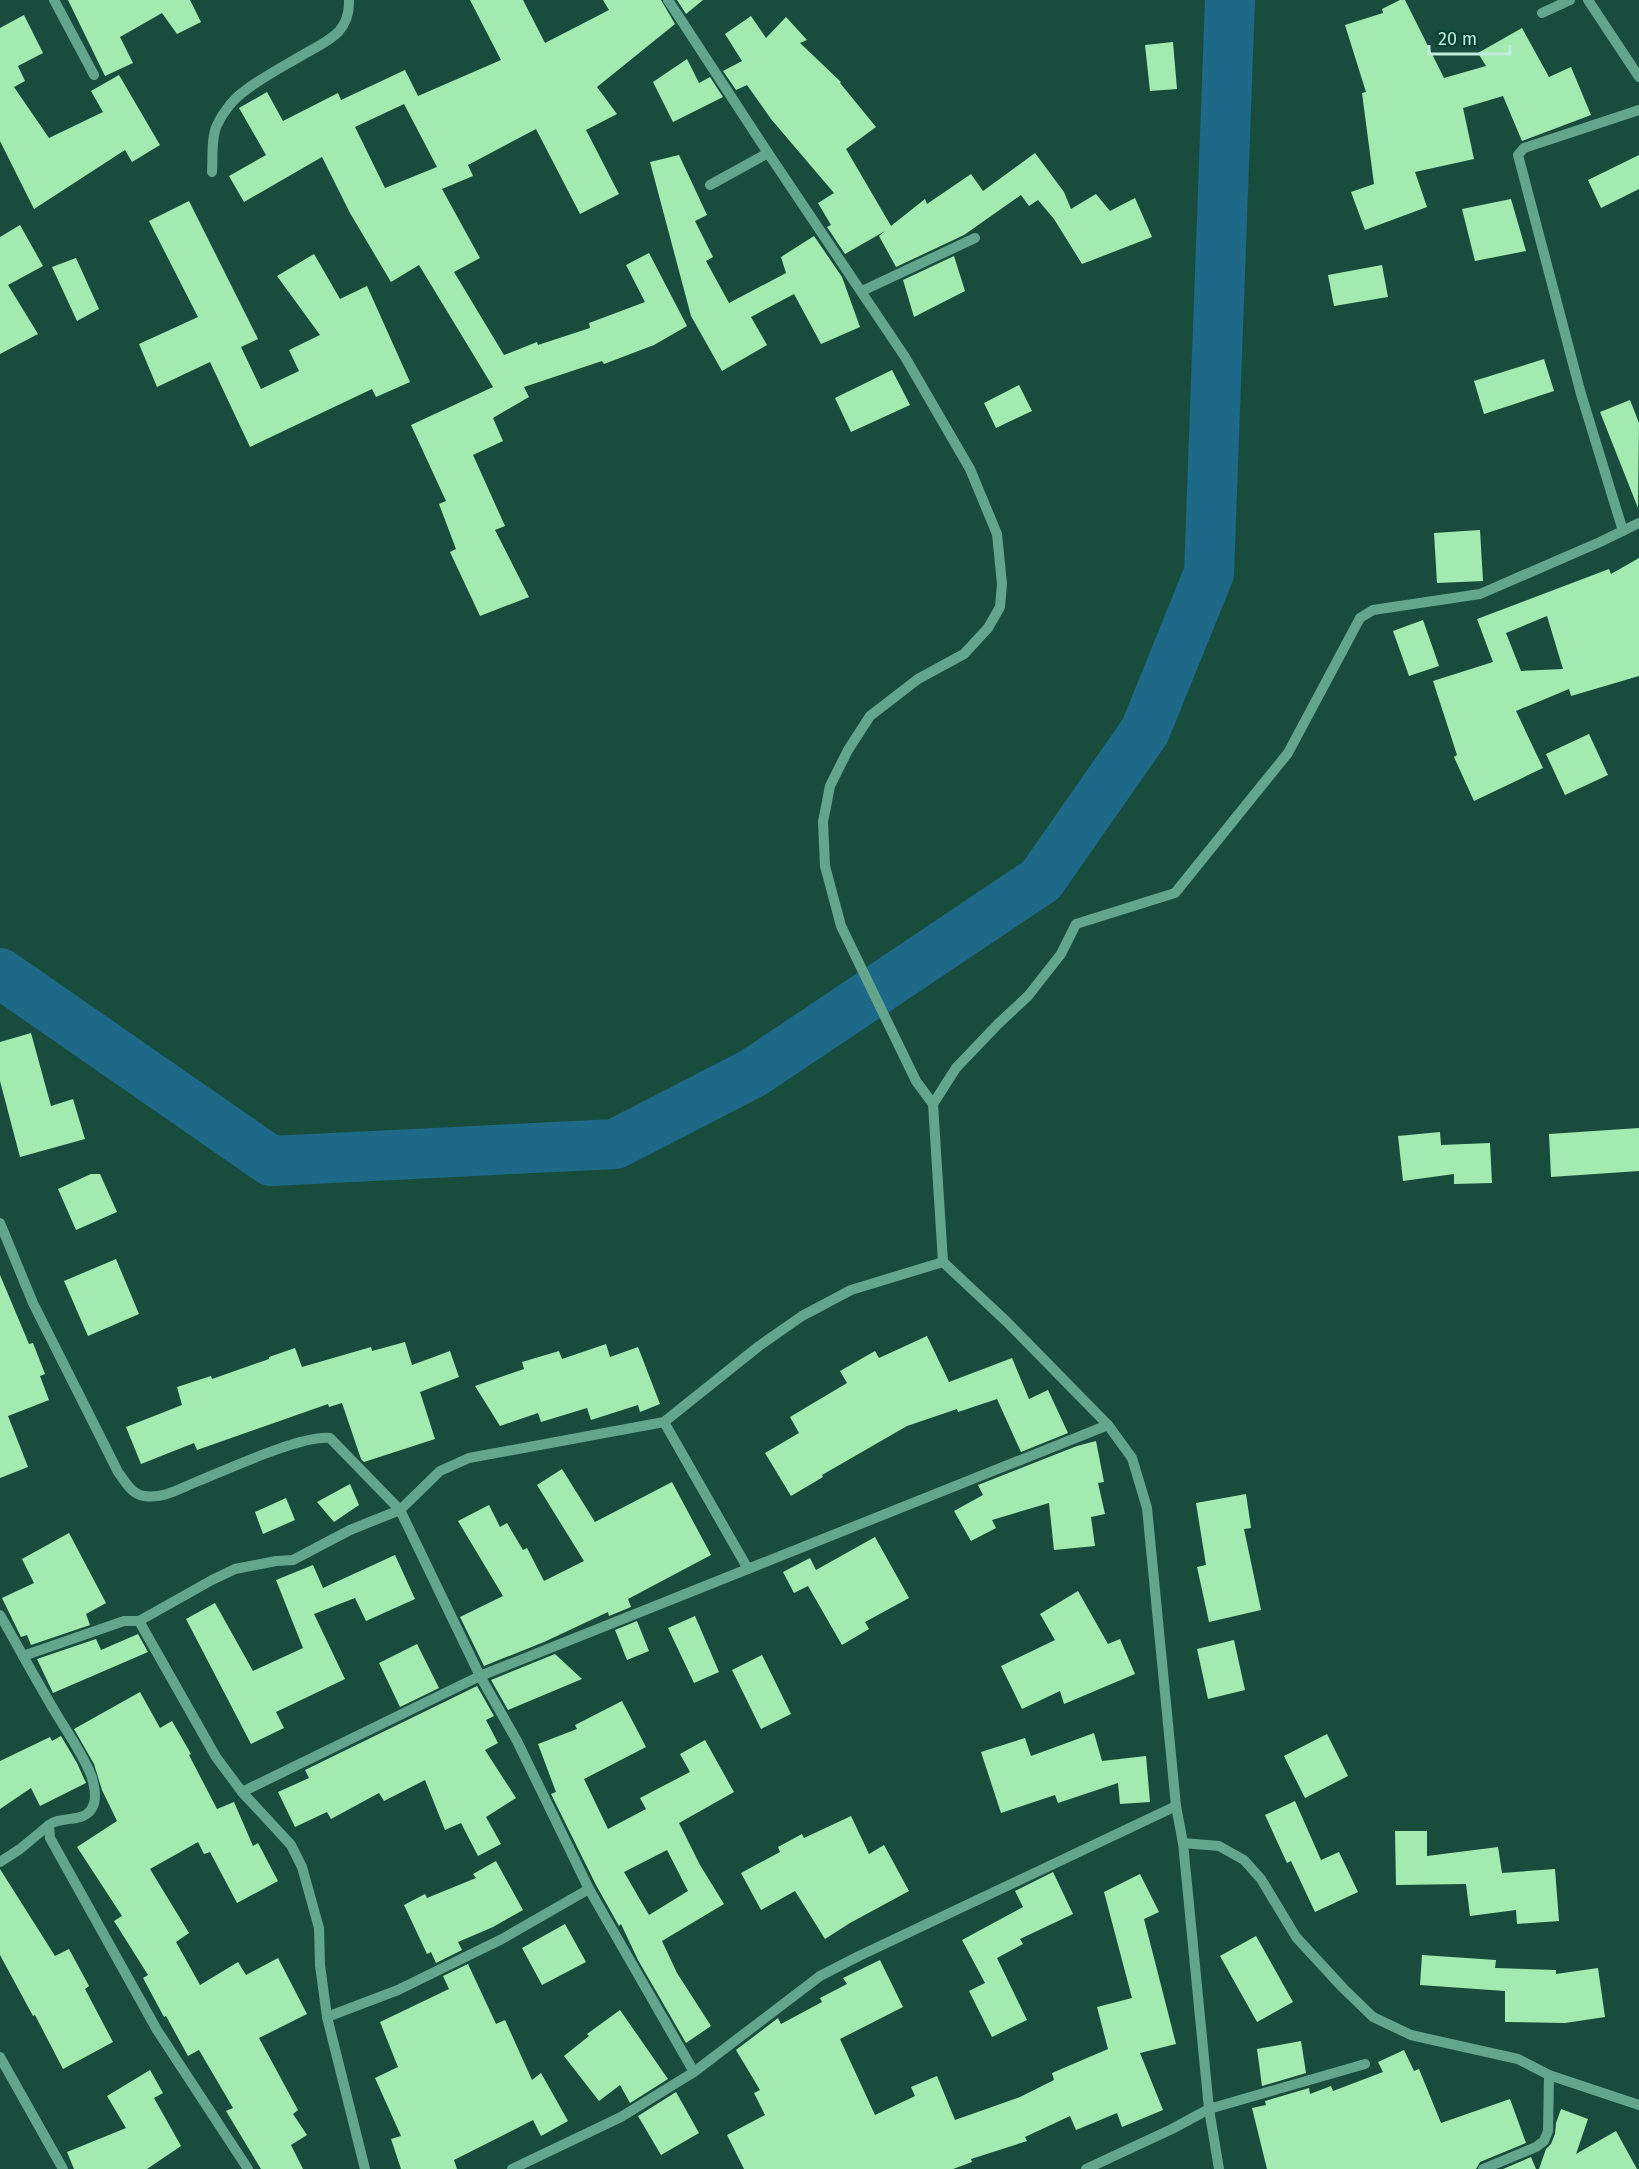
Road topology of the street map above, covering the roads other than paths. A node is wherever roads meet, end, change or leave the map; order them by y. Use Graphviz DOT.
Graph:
graph roads {
  1 [pos="54,0"];
  2 [pos="349,0"];
  3 [pos="668,0"];
  4 [pos="1570,0"];
  5 [pos="1588,0"];
  6 [pos="1542,13"];
  7 [pos="94,75"];
  8 [pos="1639,77"];
  9 [pos="1639,110"];
  10 [pos="768,153"];
  11 [pos="212,172"];
  12 [pos="710,185"];
  13 [pos="975,238"];
  14 [pos="862,291"];
  15 [pos="1639,523"];
  16 [pos="1623,531"];
  17 [pos="933,1104"];
  18 [pos="0,1223"];
  19 [pos="943,1262"];
  20 [pos="664,1422"];
  21 [pos="1108,1425"];
  22 [pos="400,1510"];
  23 [pos="748,1569"];
  24 [pos="0,1615"];
  25 [pos="139,1621"];
  26 [pos="23,1656"];
  27 [pos="480,1676"];
  28 [pos="242,1792"];
  29 [pos="1176,1806"];
  30 [pos="49,1825"];
  31 [pos="1183,1843"];
  32 [pos="0,1862"];
  33 [pos="590,1889"];
  34 [pos="327,2017"];
  35 [pos="0,2057"];
  36 [pos="1365,2064"];
  37 [pos="694,2072"];
  38 [pos="1549,2075"];
  39 [pos="1639,2105"];
  40 [pos="1209,2109"];
  41 [pos="518,2168"];
  42 [pos="63,2169"];
  43 [pos="248,2169"];
  44 [pos="365,2169"];
  45 [pos="1086,2169"];
  46 [pos="1219,2169"];
  47 [pos="1483,2169"];
  1 -- 7 [label="street"];
  2 -- 11 [label="street"];
  3 -- 10 [label="street"];
  4 -- 6 [label="street"];
  5 -- 8 [label="street"];
  9 -- 16 [label="street"];
  10 -- 12 [label="street"];
  10 -- 14 [label="street"];
  13 -- 14 [label="street"];
  14 -- 17 [label="street"];
  15 -- 16 [label="street"];
  16 -- 17 [label="street"];
  17 -- 19 [label="street"];
  18 -- 22 [label="street"];
  19 -- 20 [label="street"];
  19 -- 21 [label="street"];
  20 -- 22 [label="street"];
  20 -- 23 [label="street"];
  21 -- 23 [label="street"];
  21 -- 29 [label="street"];
  22 -- 25 [label="street"];
  22 -- 27 [label="street"];
  23 -- 27 [label="street"];
  24 -- 26 [label="street"];
  25 -- 26 [label="street"];
  25 -- 28 [label="street"];
  26 -- 30 [label="street"];
  27 -- 28 [label="street"];
  27 -- 33 [label="street"];
  28 -- 34 [label="street"];
  29 -- 31 [label="street"];
  29 -- 37 [label="street"];
  30 -- 32 [label="street"];
  30 -- 43 [label="street"];
  31 -- 38 [label="street"];
  31 -- 40 [label="street"];
  33 -- 34 [label="street"];
  33 -- 37 [label="street"];
  34 -- 44 [label="street"];
  35 -- 42 [label="street"];
  36 -- 40 [label="street"];
  37 -- 41 [label="street"];
  38 -- 39 [label="street"];
  38 -- 47 [label="street"];
  40 -- 45 [label="street"];
  40 -- 46 [label="street"];
}
